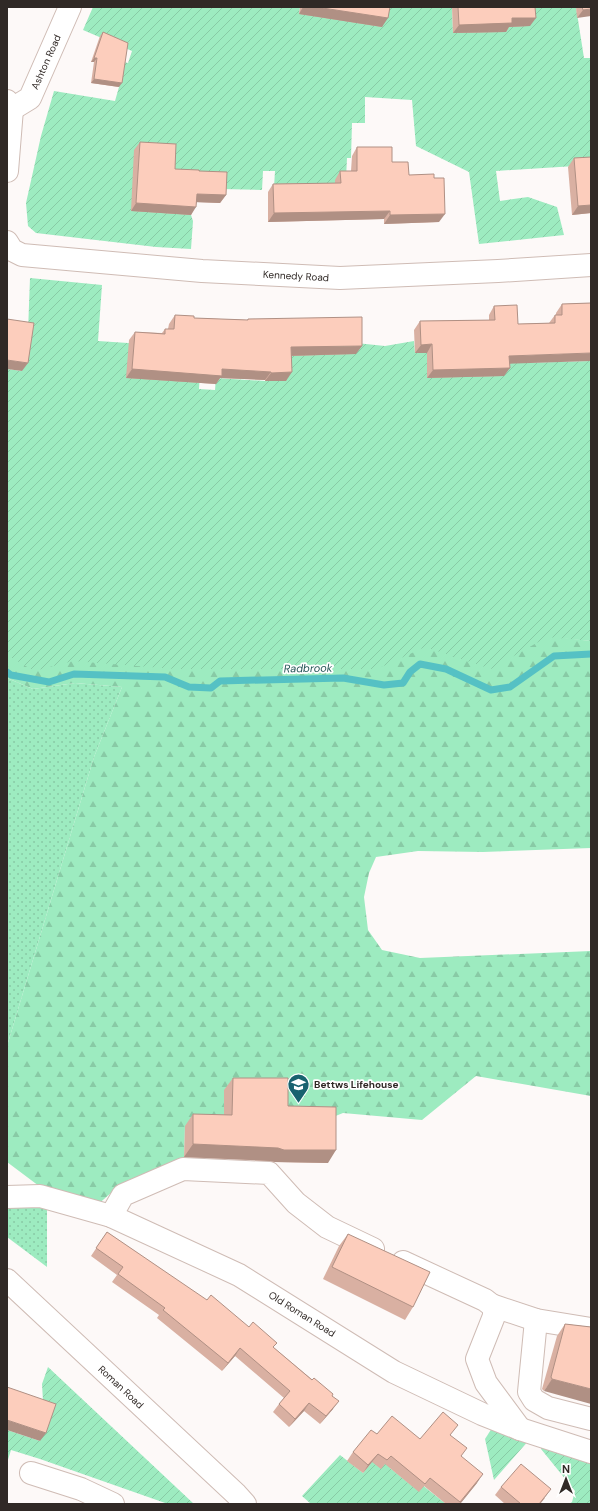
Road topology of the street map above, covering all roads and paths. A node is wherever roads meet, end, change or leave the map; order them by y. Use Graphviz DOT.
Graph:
graph roads {
  1 [pos="70,7"];
  2 [pos="9,105"];
  3 [pos="7,171"];
  4 [pos="7,242"];
  5 [pos="591,265"];
  6 [pos="7,1197"];
  7 [pos="111,1216"];
  8 [pos="7,1280"];
  9 [pos="494,1306"];
  10 [pos="536,1320"];
  11 [pos="591,1329"];
  12 [pos="591,1419"];
  13 [pos="520,1429"];
  14 [pos="591,1452"];
  15 [pos="31,1472"];
  16 [pos="236,1501"];
  17 [pos="113,1504"];
  1 -- 2 [label="street, Ashton Road"];
  2 -- 3 [label="street"];
  4 -- 5 [label="street, Kennedy Road"];
  6 -- 7 [label="street, Old Roman Road"];
  7 -- 9 [label="street"];
  7 -- 13 [label="street, Old Roman Road"];
  8 -- 16 [label="street, Roman Road"];
  9 -- 10 [label="street"];
  9 -- 13 [label="street"];
  10 -- 11 [label="street"];
  10 -- 12 [label="street"];
  13 -- 14 [label="street, Old Roman Road"];
  15 -- 17 [label="street"];
}
